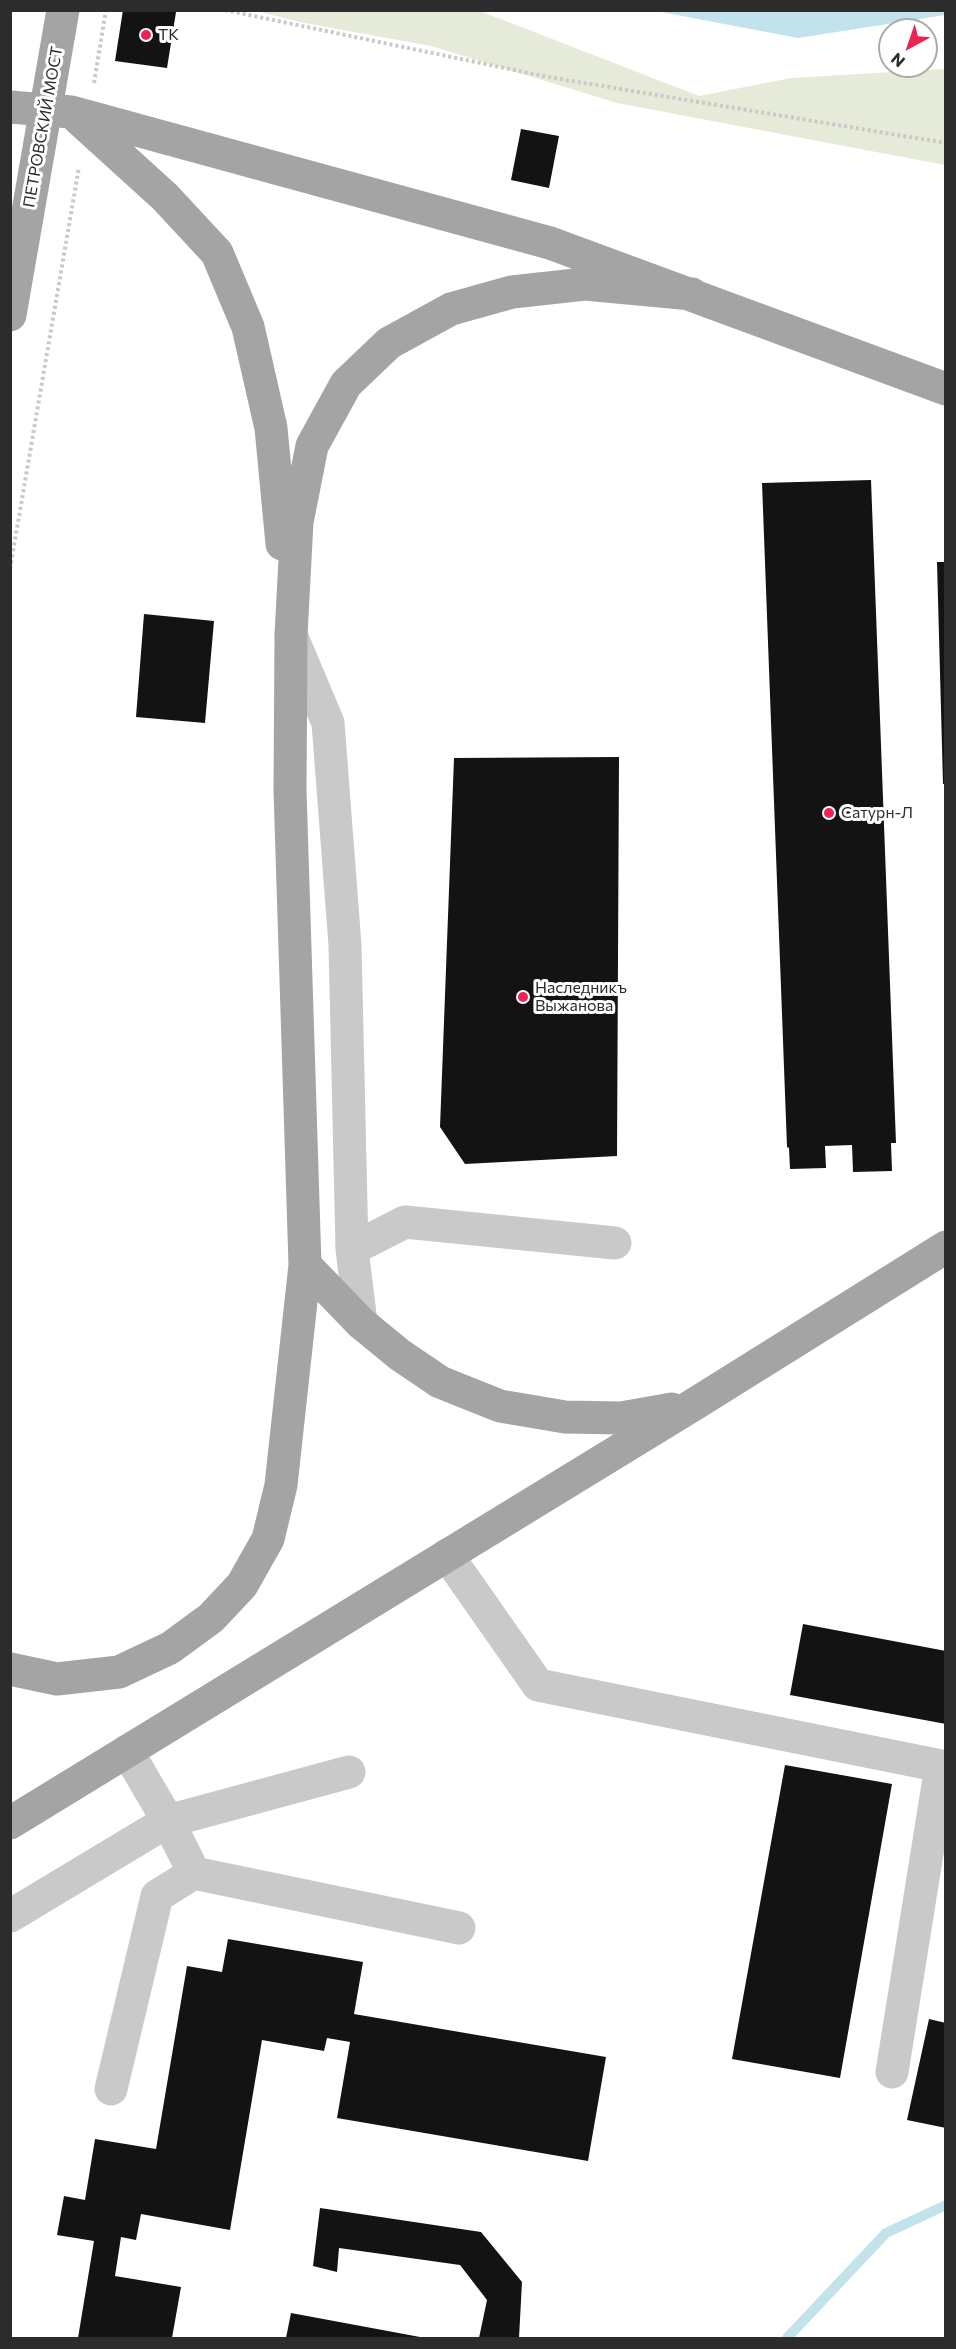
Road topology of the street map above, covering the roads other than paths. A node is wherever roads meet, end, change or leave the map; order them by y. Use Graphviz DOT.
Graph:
graph roads {
  1 [pos="63,10"];
  2 [pos="82,102"];
  3 [pos="10,107"];
  4 [pos="692,294"];
  5 [pos="10,315"];
  6 [pos="945,389"];
  7 [pos="291,635"];
  8 [pos="615,1243"];
  9 [pos="945,1247"];
  10 [pos="352,1250"];
  11 [pos="305,1265"];
  12 [pos="361,1323"];
  13 [pos="693,1405"];
  14 [pos="447,1555"];
  15 [pos="10,1669"];
  16 [pos="127,1751"];
  17 [pos="349,1773"];
  18 [pos="168,1821"];
  19 [pos="10,1823"];
  20 [pos="194,1873"];
  21 [pos="10,1916"];
  22 [pos="459,1928"];
  23 [pos="891,2072"];
  24 [pos="111,2089"];
  1 -- 5 [label="main road, ПЕТРОВСКИЙ МОСТ"];
  2 -- 3 [label="main road"];
  2 -- 4 [label="main road"];
  2 -- 7 [label="main road"];
  4 -- 6 [label="main road"];
  4 -- 7 [label="main road"];
  7 -- 10 [label="lane"];
  7 -- 11 [label="main road"];
  8 -- 10 [label="lane"];
  9 -- 13 [label="main road"];
  10 -- 12 [label="lane"];
  11 -- 12 [label="main road"];
  11 -- 15 [label="main road"];
  12 -- 13 [label="main road"];
  13 -- 14 [label="main road"];
  14 -- 16 [label="main road"];
  14 -- 23 [label="lane"];
  16 -- 18 [label="lane"];
  16 -- 19 [label="main road"];
  17 -- 18 [label="lane"];
  18 -- 20 [label="lane"];
  18 -- 21 [label="lane"];
  20 -- 22 [label="lane"];
  20 -- 24 [label="lane"];
}
